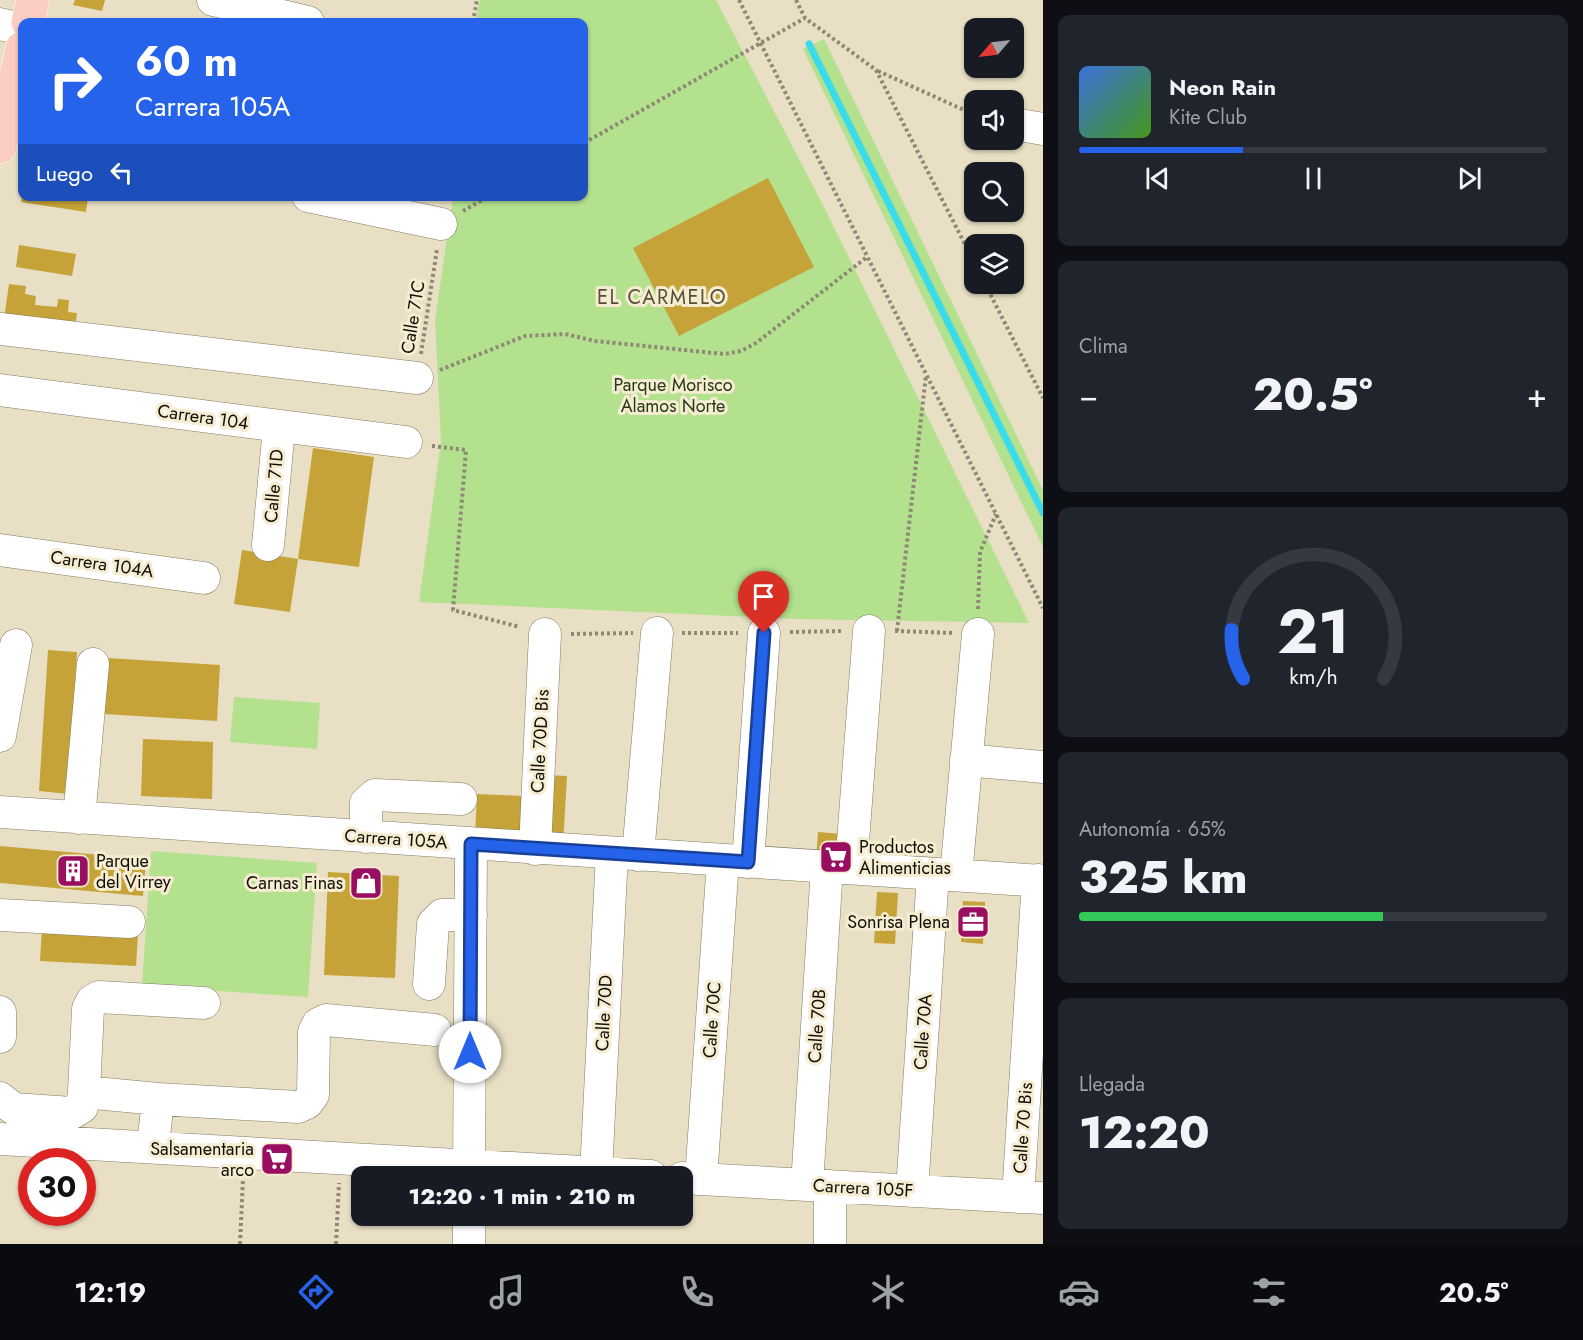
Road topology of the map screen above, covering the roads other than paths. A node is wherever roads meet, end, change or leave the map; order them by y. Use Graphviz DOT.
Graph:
graph roads {
  1 [pos="33,0"];
  2 [pos="213,0"];
  3 [pos="29,18"];
  4 [pos="291,18"];
  5 [pos="0,24"];
  6 [pos="18,29"];
  7 [pos="18,74"];
  8 [pos="1024,126"];
  9 [pos="1043,129"];
  10 [pos="8,140"];
  11 [pos="332,201"];
  12 [pos="441,224"];
  13 [pos="0,329"];
  14 [pos="417,378"];
  15 [pos="0,390"];
  16 [pos="279,428"];
  17 [pos="406,442"];
  18 [pos="268,545"];
  19 [pos="0,549"];
  20 [pos="204,578"];
  21 [pos="883,631"];
  22 [pos="657,633"];
  23 [pos="764,633"];
  24 [pos="545,634"];
  25 [pos="978,634"];
  26 [pos="16,645"];
  27 [pos="93,664"];
  28 [pos="0,736"];
  29 [pos="966,760"];
  30 [pos="1043,767"];
  31 [pos="461,799"];
  32 [pos="0,812"];
  33 [pos="79,818"];
  34 [pos="366,837"];
  35 [pos="471,844"];
  36 [pos="536,849"];
  37 [pos="625,854"];
  38 [pos="735,861"];
  39 [pos="839,868"];
  40 [pos="945,874"];
  41 [pos="1040,880"];
  42 [pos="0,915"];
  43 [pos="471,915"];
  44 [pos="129,922"];
  45 [pos="429,984"];
  46 [pos="1038,986"];
  47 [pos="204,1003"];
  48 [pos="0,1012"];
  49 [pos="435,1030"];
  50 [pos="0,1037"];
  51 [pos="1034,1091"];
  52 [pos="84,1092"];
  53 [pos="0,1098"];
  54 [pos="158,1099"];
  55 [pos="0,1139"];
  56 [pos="153,1148"];
  57 [pos="420,1166"];
  58 [pos="469,1166"];
  59 [pos="597,1166"];
  60 [pos="693,1171"];
  61 [pos="693,1178"];
  62 [pos="818,1186"];
  63 [pos="912,1191"];
  64 [pos="1031,1198"];
  65 [pos="469,1226"];
  66 [pos="469,1244"];
  67 [pos="830,1244"];
  1 -- 3 [label="main road"];
  2 -- 4 [label="street"];
  5 -- 6 [label="street"];
  7 -- 10 [label="main road"];
  8 -- 9 [label="street"];
  11 -- 12 [label="street"];
  13 -- 14 [label="street"];
  15 -- 16 [label="street, Carrera 104"];
  16 -- 17 [label="street, Carrera 104"];
  16 -- 18 [label="street, Calle 71D"];
  19 -- 20 [label="street, Carrera 104A"];
  21 -- 39 [label="street, Calle 70B"];
  22 -- 37 [label="street, Calle 70D"];
  23 -- 38 [label="street, Calle 70C"];
  24 -- 36 [label="street, Calle 70D Bis"];
  25 -- 29 [label="street, Calle 70A"];
  26 -- 28 [label="street"];
  27 -- 33 [label="street"];
  29 -- 30 [label="street"];
  29 -- 40 [label="street, Calle 70A"];
  31 -- 34 [label="street"];
  32 -- 33 [label="street, Carrera 105A"];
  33 -- 34 [label="street, Carrera 105A"];
  34 -- 35 [label="street, Carrera 105A"];
  35 -- 36 [label="street, Carrera 105A"];
  35 -- 43 [label="street"];
  36 -- 37 [label="street, Carrera 105A"];
  37 -- 38 [label="street, Carrera 105A"];
  37 -- 59 [label="street, Calle 70D"];
  38 -- 39 [label="street, Carrera 105A"];
  38 -- 60 [label="street, Calle 70C"];
  39 -- 40 [label="street, Carrera 105A"];
  39 -- 62 [label="street, Calle 70B"];
  40 -- 41 [label="street, Carrera 105A"];
  40 -- 63 [label="street, Calle 70A"];
  41 -- 46 [label="street, Calle 70 Bis"];
  42 -- 44 [label="street"];
  43 -- 45 [label="street"];
  43 -- 58 [label="street"];
  46 -- 51 [label="street, Calle 70 Bis"];
  47 -- 52 [label="street"];
  48 -- 50 [label="street"];
  49 -- 54 [label="street"];
  51 -- 64 [label="street, Calle 70 Bis"];
  52 -- 53 [label="street"];
  52 -- 54 [label="street"];
  54 -- 56 [label="street"];
  55 -- 56 [label="street"];
  56 -- 57 [label="street"];
  61 -- 62 [label="street, Carrera 105F"];
  62 -- 63 [label="street, Carrera 105F"];
  62 -- 67 [label="street, Calle 70B"];
  63 -- 64 [label="street, Carrera 105F"];
  65 -- 66 [label="street"];
}
